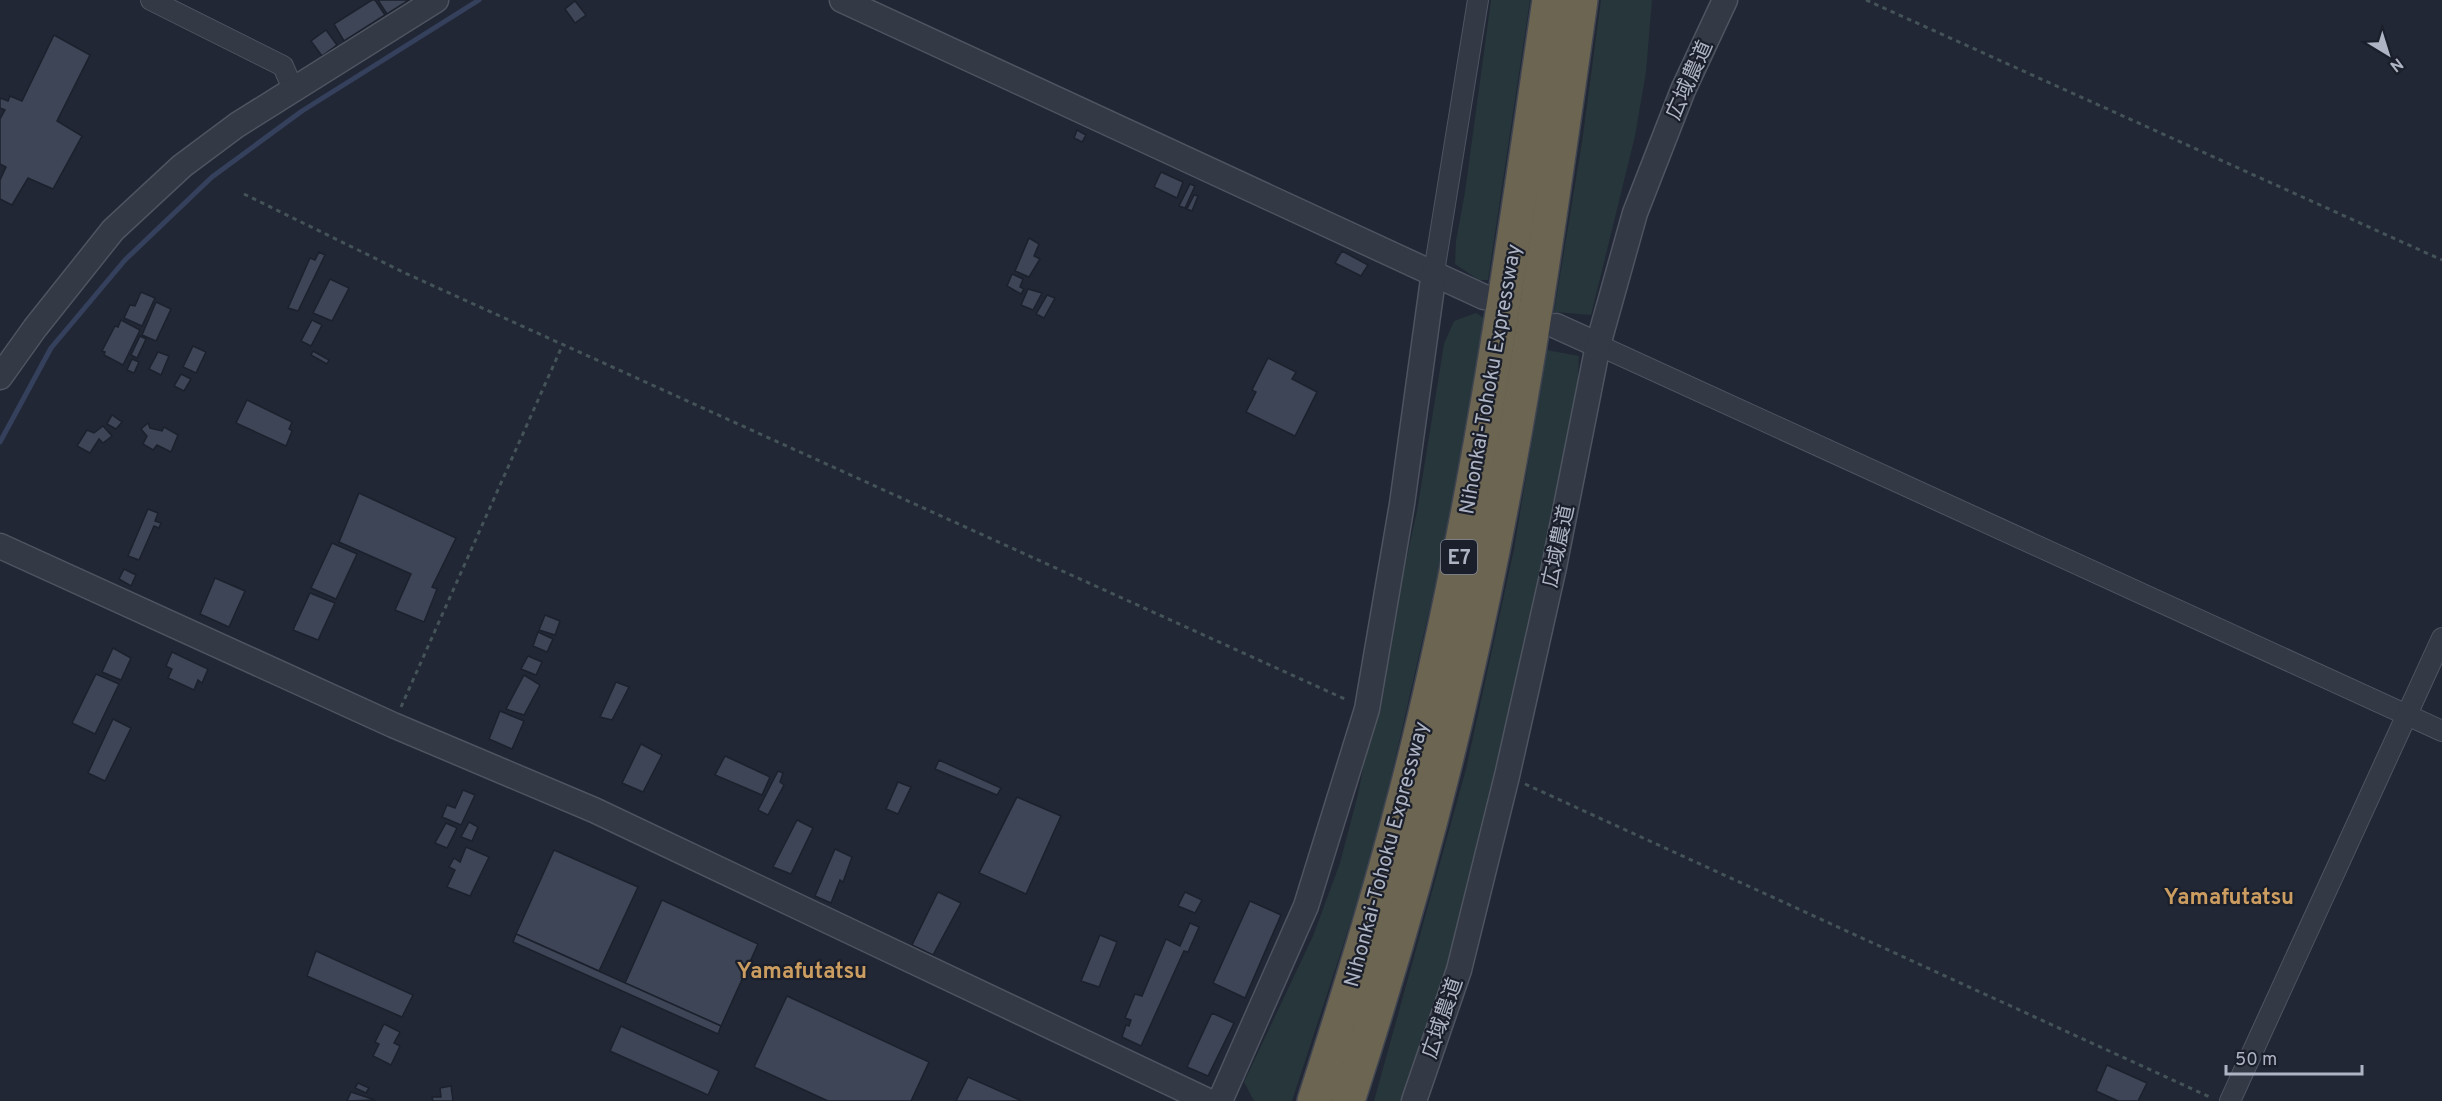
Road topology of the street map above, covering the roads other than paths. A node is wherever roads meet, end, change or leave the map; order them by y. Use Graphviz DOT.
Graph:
graph roads {
  1 [pos="151,0"];
  2 [pos="436,0"];
  3 [pos="842,0"];
  4 [pos="1478,0"];
  5 [pos="1549,0"];
  6 [pos="1581,0"];
  7 [pos="1725,0"];
  8 [pos="294,89"];
  9 [pos="1434,272"];
  10 [pos="1484,297"];
  11 [pos="1556,326"];
  12 [pos="1598,345"];
  13 [pos="0,377"];
  14 [pos="0,546"];
  15 [pos="2442,638"];
  16 [pos="2407,715"];
  17 [pos="2442,731"];
  18 [pos="1208,1101"];
  19 [pos="1220,1101"];
  20 [pos="1314,1101"];
  21 [pos="1348,1101"];
  22 [pos="1414,1101"];
  23 [pos="2230,1101"];
  1 -- 8 [label="street"];
  2 -- 8 [label="street"];
  3 -- 9 [label="street"];
  4 -- 9 [label="street"];
  5 -- 20 [label="highway, Nihonkai-Tohoku Expressway / E7"];
  6 -- 21 [label="highway, Nihonkai-Tohoku Expressway / E7"];
  7 -- 12 [label="street, 広域農道"];
  8 -- 13 [label="street"];
  9 -- 10 [label="street"];
  9 -- 19 [label="street"];
  11 -- 12 [label="street"];
  12 -- 16 [label="street"];
  12 -- 22 [label="street, 広域農道"];
  14 -- 18 [label="street"];
  15 -- 16 [label="street"];
  16 -- 17 [label="street"];
  16 -- 23 [label="street"];
}
